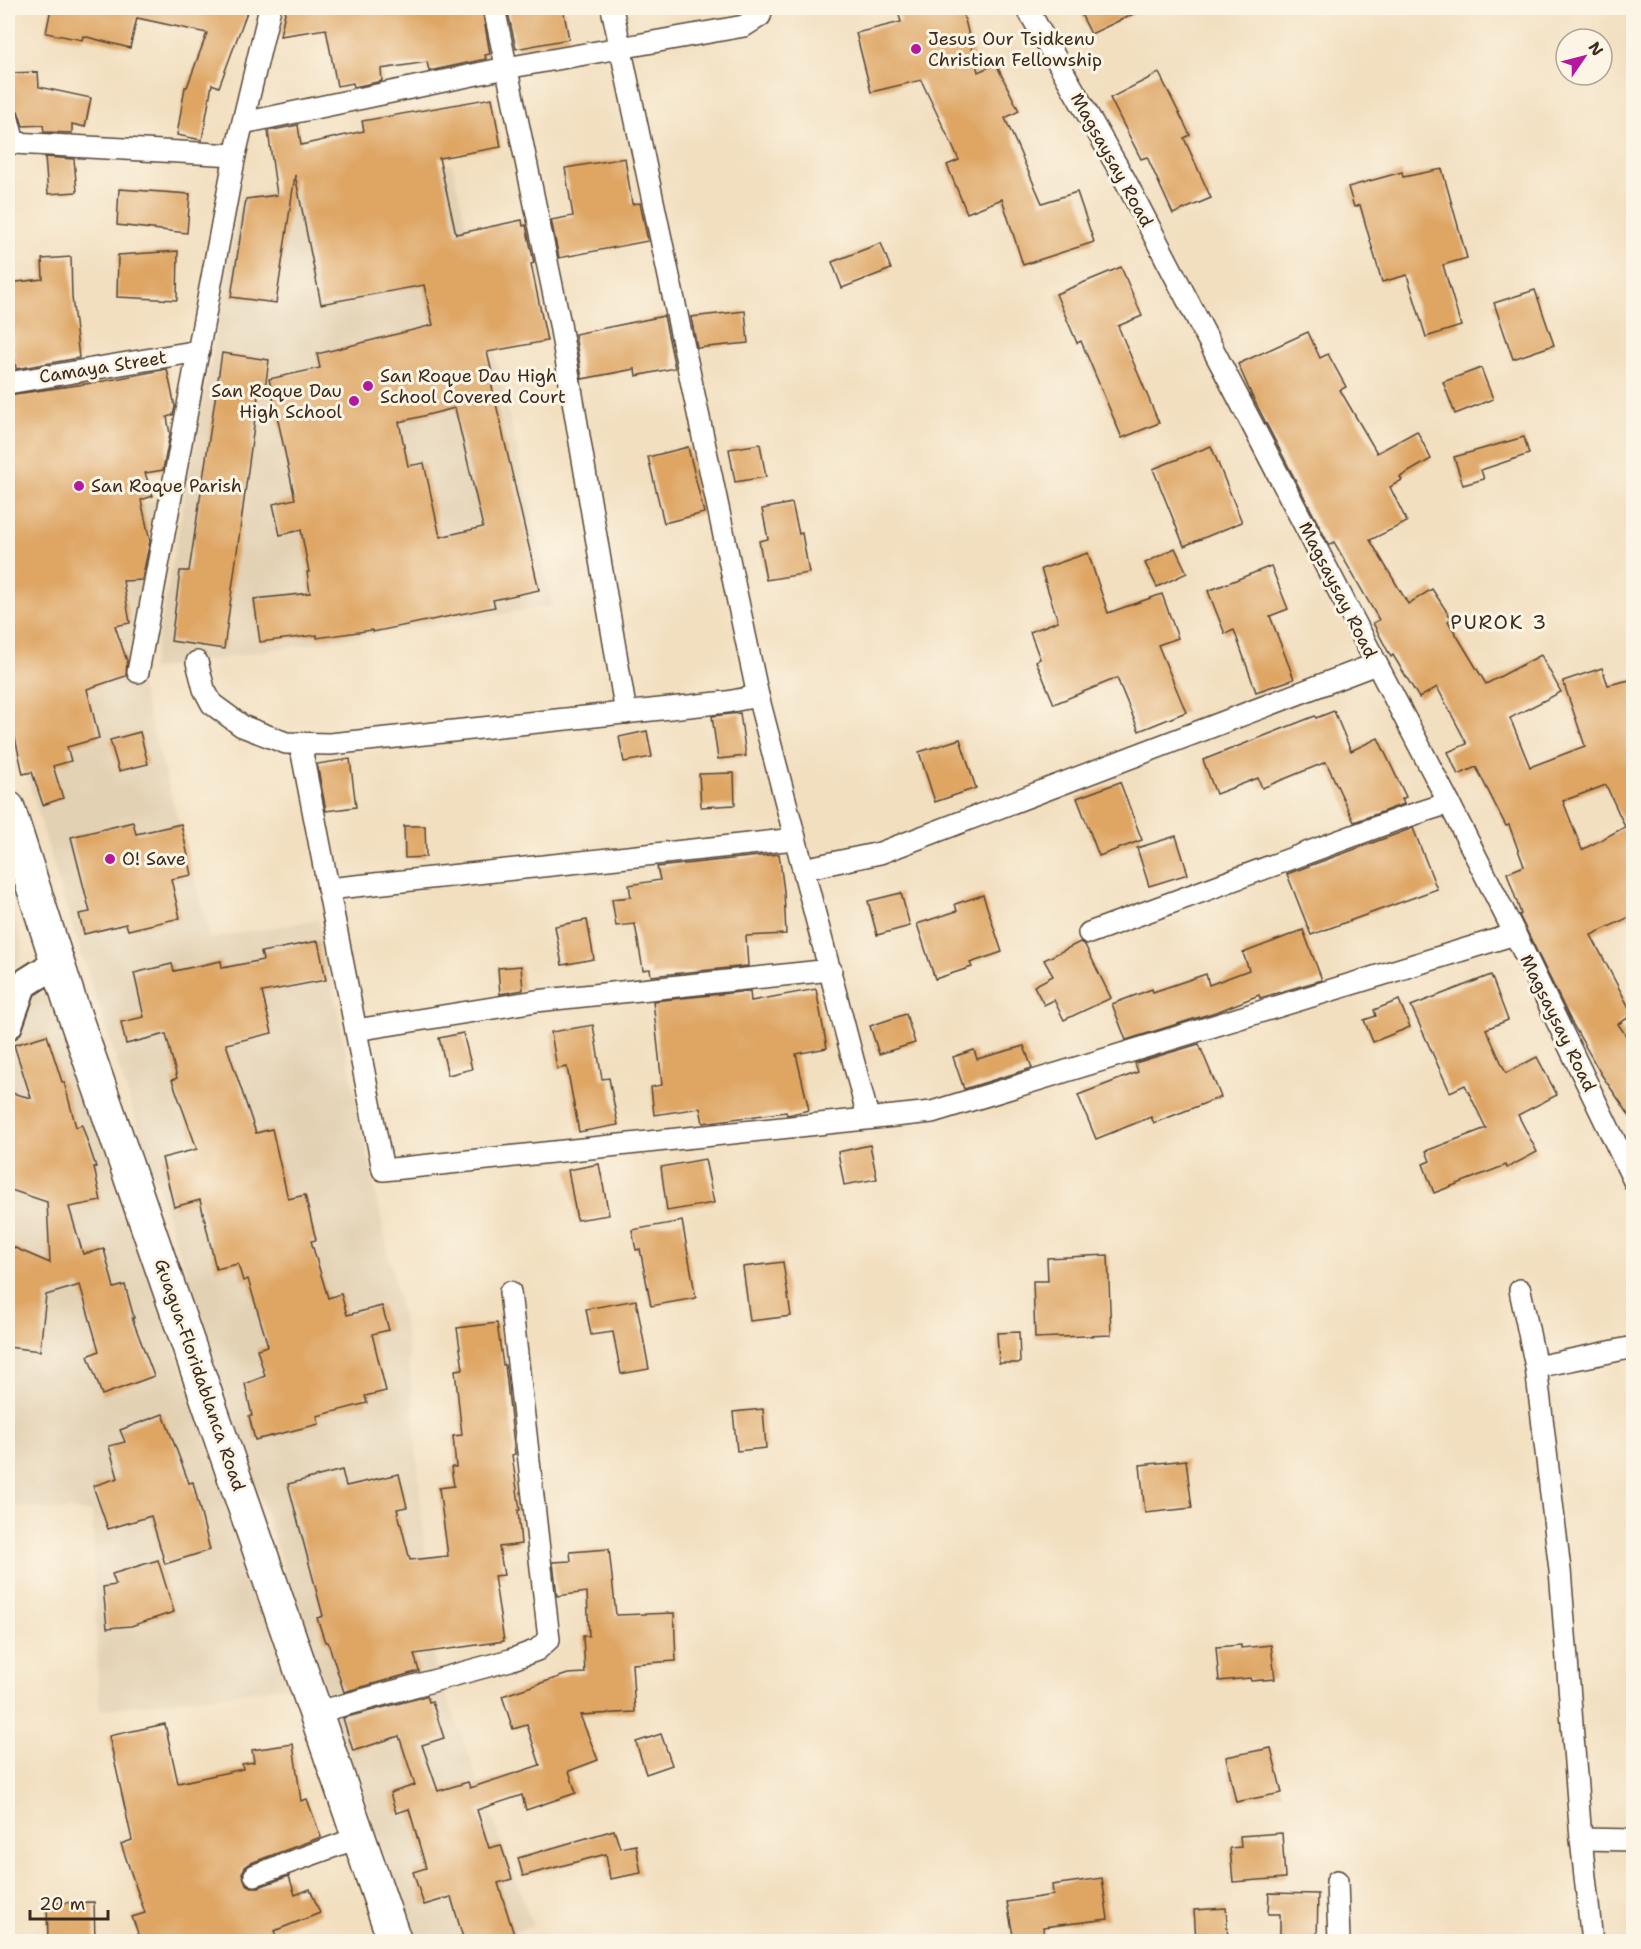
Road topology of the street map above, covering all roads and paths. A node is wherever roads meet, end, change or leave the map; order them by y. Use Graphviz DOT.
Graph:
graph roads {
  1 [pos="270,8"];
  2 [pos="494,8"];
  3 [pos="612,8"];
  4 [pos="762,8"];
  5 [pos="1027,8"];
  6 [pos="621,48"];
  7 [pos="506,69"];
  8 [pos="8,119"];
  9 [pos="243,123"];
  10 [pos="235,155"];
  11 [pos="199,351"];
  12 [pos="8,383"];
  13 [pos="197,662"];
  14 [pos="1376,664"];
  15 [pos="138,672"];
  16 [pos="758,696"];
  17 [pos="626,713"];
  18 [pos="300,743"];
  19 [pos="1449,803"];
  20 [pos="8,808"];
  21 [pos="795,839"];
  22 [pos="803,869"];
  23 [pos="328,889"];
  24 [pos="1089,933"];
  25 [pos="1515,934"];
  26 [pos="57,963"];
  27 [pos="831,970"];
  28 [pos="15,985"];
  29 [pos="8,1025"];
  30 [pos="356,1030"];
  31 [pos="868,1117"];
  32 [pos="1632,1173"];
  33 [pos="1520,1290"];
  34 [pos="510,1292"];
  35 [pos="1634,1347"];
  36 [pos="1536,1367"];
  37 [pos="318,1712"];
  38 [pos="360,1837"];
  39 [pos="1581,1839"];
  40 [pos="1634,1840"];
  41 [pos="255,1875"];
  42 [pos="1336,1881"];
  43 [pos="395,1941"];
  44 [pos="1339,1941"];
  45 [pos="1592,1941"];
  1 -- 9 [label="street"];
  2 -- 7 [label="street"];
  3 -- 6 [label="street"];
  4 -- 6 [label="street"];
  5 -- 14 [label="street, Magsaysay Road"];
  6 -- 7 [label="street"];
  6 -- 16 [label="street"];
  7 -- 9 [label="street"];
  7 -- 17 [label="street"];
  8 -- 10 [label="street"];
  9 -- 10 [label="street"];
  10 -- 11 [label="street"];
  11 -- 12 [label="street, Camaya Street"];
  11 -- 15 [label="street"];
  13 -- 18 [label="street"];
  14 -- 19 [label="street, Magsaysay Road"];
  14 -- 22 [label="street"];
  16 -- 17 [label="street"];
  16 -- 21 [label="street"];
  17 -- 18 [label="street"];
  18 -- 23 [label="street"];
  19 -- 24 [label="street"];
  19 -- 25 [label="street, Magsaysay Road"];
  20 -- 26 [label="main road, Guagua-Floridablanca Road"];
  21 -- 22 [label="street"];
  21 -- 23 [label="street"];
  22 -- 27 [label="street"];
  23 -- 30 [label="street"];
  25 -- 31 [label="street"];
  25 -- 32 [label="street, Magsaysay Road"];
  26 -- 28 [label="street"];
  26 -- 37 [label="main road, Guagua-Floridablanca Road"];
  27 -- 30 [label="street"];
  27 -- 31 [label="street"];
  28 -- 29 [label="street"];
  30 -- 31 [label="street"];
  33 -- 36 [label="street"];
  34 -- 37 [label="street"];
  35 -- 36 [label="street"];
  36 -- 39 [label="street"];
  37 -- 38 [label="main road, Guagua-Floridablanca Road"];
  38 -- 41 [label="street"];
  38 -- 43 [label="main road, Guagua-Floridablanca Road"];
  39 -- 40 [label="street"];
  39 -- 45 [label="street"];
  42 -- 44 [label="street"];
}
